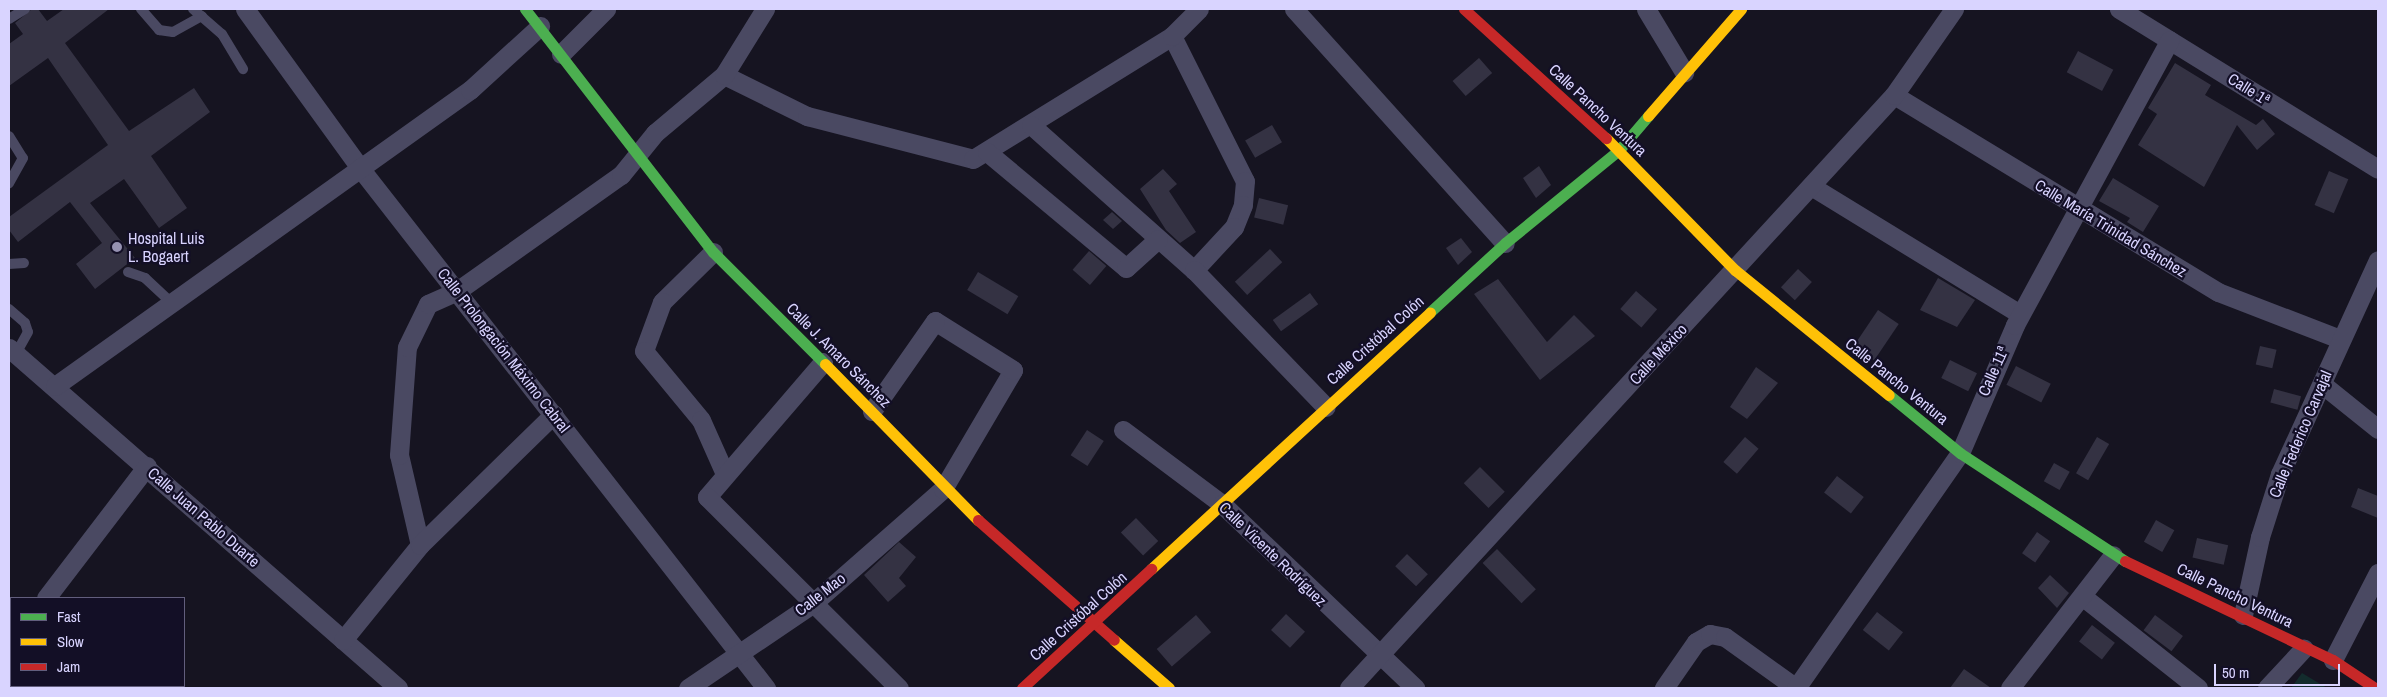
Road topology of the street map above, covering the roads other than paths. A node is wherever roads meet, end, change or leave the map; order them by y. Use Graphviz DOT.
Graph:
graph roads {
  1 [pos="25,9"];
  2 [pos="141,9"];
  3 [pos="193,9"];
  4 [pos="245,9"];
  5 [pos="525,9"];
  6 [pos="606,9"];
  7 [pos="766,9"];
  8 [pos="1199,9"];
  9 [pos="1294,9"];
  10 [pos="1464,9"];
  11 [pos="1646,9"];
  12 [pos="1741,9"];
  13 [pos="1954,9"];
  14 [pos="2119,9"];
  15 [pos="2144,15"];
  16 [pos="202,16"];
  17 [pos="9,19"];
  18 [pos="540,26"];
  19 [pos="1172,36"];
  20 [pos="2170,40"];
  21 [pos="561,54"];
  22 [pos="243,69"];
  23 [pos="1684,72"];
  24 [pos="724,75"];
  25 [pos="1894,94"];
  26 [pos="1031,125"];
  27 [pos="9,136"];
  28 [pos="1619,150"];
  29 [pos="988,152"];
  30 [pos="639,156"];
  31 [pos="360,168"];
  32 [pos="2378,169"];
  33 [pos="9,183"];
  34 [pos="1811,186"];
  35 [pos="2080,210"];
  36 [pos="1158,239"];
  37 [pos="1506,243"];
  38 [pos="713,252"];
  39 [pos="2378,260"];
  40 [pos="24,263"];
  41 [pos="9,264"];
  42 [pos="1194,270"];
  43 [pos="1735,270"];
  44 [pos="128,272"];
  45 [pos="457,291"];
  46 [pos="172,302"];
  47 [pos="9,309"];
  48 [pos="2020,314"];
  49 [pos="2340,339"];
  50 [pos="12,351"];
  51 [pos="823,362"];
  52 [pos="2322,384"];
  53 [pos="55,386"];
  54 [pos="1326,407"];
  55 [pos="872,411"];
  56 [pos="554,414"];
  57 [pos="2378,429"];
  58 [pos="1123,430"];
  59 [pos="1960,453"];
  60 [pos="147,466"];
  61 [pos="725,474"];
  62 [pos="943,489"];
  63 [pos="1222,504"];
  64 [pos="420,545"];
  65 [pos="2113,555"];
  66 [pos="2378,573"];
  67 [pos="2082,596"];
  68 [pos="47,597"];
  69 [pos="812,604"];
  70 [pos="2244,615"];
  71 [pos="1094,625"];
  72 [pos="343,640"];
  73 [pos="2304,648"];
  74 [pos="739,650"];
  75 [pos="1378,656"];
  76 [pos="2333,660"];
  77 [pos="398,688"];
  78 [pos="688,688"];
  79 [pos="766,688"];
  80 [pos="899,688"];
  81 [pos="1022,688"];
  82 [pos="1169,688"];
  83 [pos="1350,688"];
  84 [pos="1415,688"];
  85 [pos="1664,688"];
  86 [pos="1796,688"];
  87 [pos="2010,688"];
  88 [pos="2198,688"];
  89 [pos="2267,688"];
  90 [pos="2375,688"];
  1 -- 17 [label="lane"];
  2 -- 16 [label="lane"];
  3 -- 16 [label="lane"];
  4 -- 31 [label="street, Calle Prolongación Máximo Cabral"];
  5 -- 18 [label="street, Calle J. Amaro Sánchez"];
  6 -- 21 [label="street"];
  7 -- 24 [label="street"];
  8 -- 19 [label="street"];
  9 -- 37 [label="street"];
  10 -- 28 [label="street, Calle Pancho Ventura"];
  11 -- 23 [label="street"];
  12 -- 23 [label="street, Calle Cristóbal Colón"];
  13 -- 25 [label="street, Calle México"];
  14 -- 15 [label="street, Calle 1ª"];
  15 -- 20 [label="street, Calle 1ª"];
  16 -- 22 [label="lane"];
  18 -- 21 [label="street, Calle J. Amaro Sánchez"];
  18 -- 31 [label="street"];
  19 -- 26 [label="street"];
  19 -- 42 [label="street"];
  20 -- 32 [label="street, Calle 1ª"];
  20 -- 35 [label="street, Calle 11ª"];
  21 -- 30 [label="street, Calle J. Amaro Sánchez"];
  23 -- 28 [label="street, Calle Cristóbal Colón"];
  24 -- 29 [label="street"];
  24 -- 30 [label="street"];
  25 -- 34 [label="street, Calle México"];
  25 -- 35 [label="street, Calle María Trinidad Sánchez"];
  26 -- 29 [label="street"];
  26 -- 36 [label="street"];
  27 -- 33 [label="lane"];
  28 -- 37 [label="street, Calle Cristóbal Colón"];
  28 -- 43 [label="street, Calle Pancho Ventura"];
  29 -- 36 [label="street"];
  30 -- 38 [label="street, Calle J. Amaro Sánchez"];
  30 -- 45 [label="street"];
  31 -- 45 [label="street, Calle Prolongación Máximo Cabral"];
  31 -- 46 [label="street"];
  34 -- 43 [label="street, Calle México"];
  34 -- 48 [label="street"];
  35 -- 48 [label="street, Calle 11ª"];
  35 -- 49 [label="street, Calle María Trinidad Sánchez"];
  36 -- 42 [label="street"];
  37 -- 54 [label="street, Calle Cristóbal Colón"];
  38 -- 51 [label="street, Calle J. Amaro Sánchez"];
  38 -- 61 [label="street"];
  39 -- 49 [label="street, Calle Federico Carvajal"];
  40 -- 41 [label="lane"];
  42 -- 54 [label="street"];
  43 -- 59 [label="street, Calle Pancho Ventura"];
  43 -- 75 [label="street, Calle México"];
  44 -- 46 [label="lane"];
  45 -- 56 [label="street, Calle Prolongación Máximo Cabral"];
  45 -- 64 [label="street"];
  46 -- 53 [label="street"];
  47 -- 50 [label="lane"];
  48 -- 59 [label="street, Calle 11ª"];
  49 -- 52 [label="street, Calle Federico Carvajal"];
  50 -- 53 [label="street, Calle Juan Pablo Duarte"];
  51 -- 55 [label="street, Calle J. Amaro Sánchez"];
  51 -- 61 [label="street"];
  52 -- 57 [label="street"];
  52 -- 70 [label="street, Calle Federico Carvajal"];
  53 -- 60 [label="street, Calle Juan Pablo Duarte"];
  54 -- 63 [label="street, Calle Cristóbal Colón"];
  55 -- 62 [label="street, Calle J. Amaro Sánchez"];
  55 -- 62 [label="street, Calle Mao"];
  56 -- 64 [label="street"];
  56 -- 74 [label="street, Calle Prolongación Máximo Cabral"];
  58 -- 63 [label="street, Calle Vicente Rodríguez"];
  59 -- 65 [label="street, Calle Pancho Ventura"];
  59 -- 86 [label="street, Calle 11ª"];
  60 -- 68 [label="street"];
  60 -- 72 [label="street, Calle Juan Pablo Duarte"];
  61 -- 69 [label="street"];
  62 -- 69 [label="street, Calle Mao"];
  62 -- 71 [label="street, Calle J. Amaro Sánchez"];
  63 -- 71 [label="street, Calle Cristóbal Colón"];
  63 -- 75 [label="street, Calle Vicente Rodríguez"];
  64 -- 72 [label="street"];
  65 -- 67 [label="street"];
  65 -- 70 [label="street, Calle Pancho Ventura"];
  66 -- 76 [label="street"];
  67 -- 87 [label="street"];
  67 -- 88 [label="street"];
  69 -- 74 [label="street, Calle Mao"];
  69 -- 80 [label="street"];
  70 -- 73 [label="street, Calle Pancho Ventura"];
  71 -- 81 [label="street, Calle Cristóbal Colón"];
  71 -- 82 [label="street, Calle J. Amaro Sánchez"];
  72 -- 77 [label="street, Calle Juan Pablo Duarte"];
  73 -- 76 [label="street, Calle Pancho Ventura"];
  73 -- 89 [label="street"];
  74 -- 78 [label="street, Calle Mao"];
  74 -- 79 [label="street, Calle Prolongación Máximo Cabral"];
  75 -- 83 [label="street, Calle México"];
  75 -- 84 [label="street, Calle Vicente Rodríguez"];
  76 -- 90 [label="street, Calle Pancho Ventura"];
  85 -- 86 [label="street"];
}
